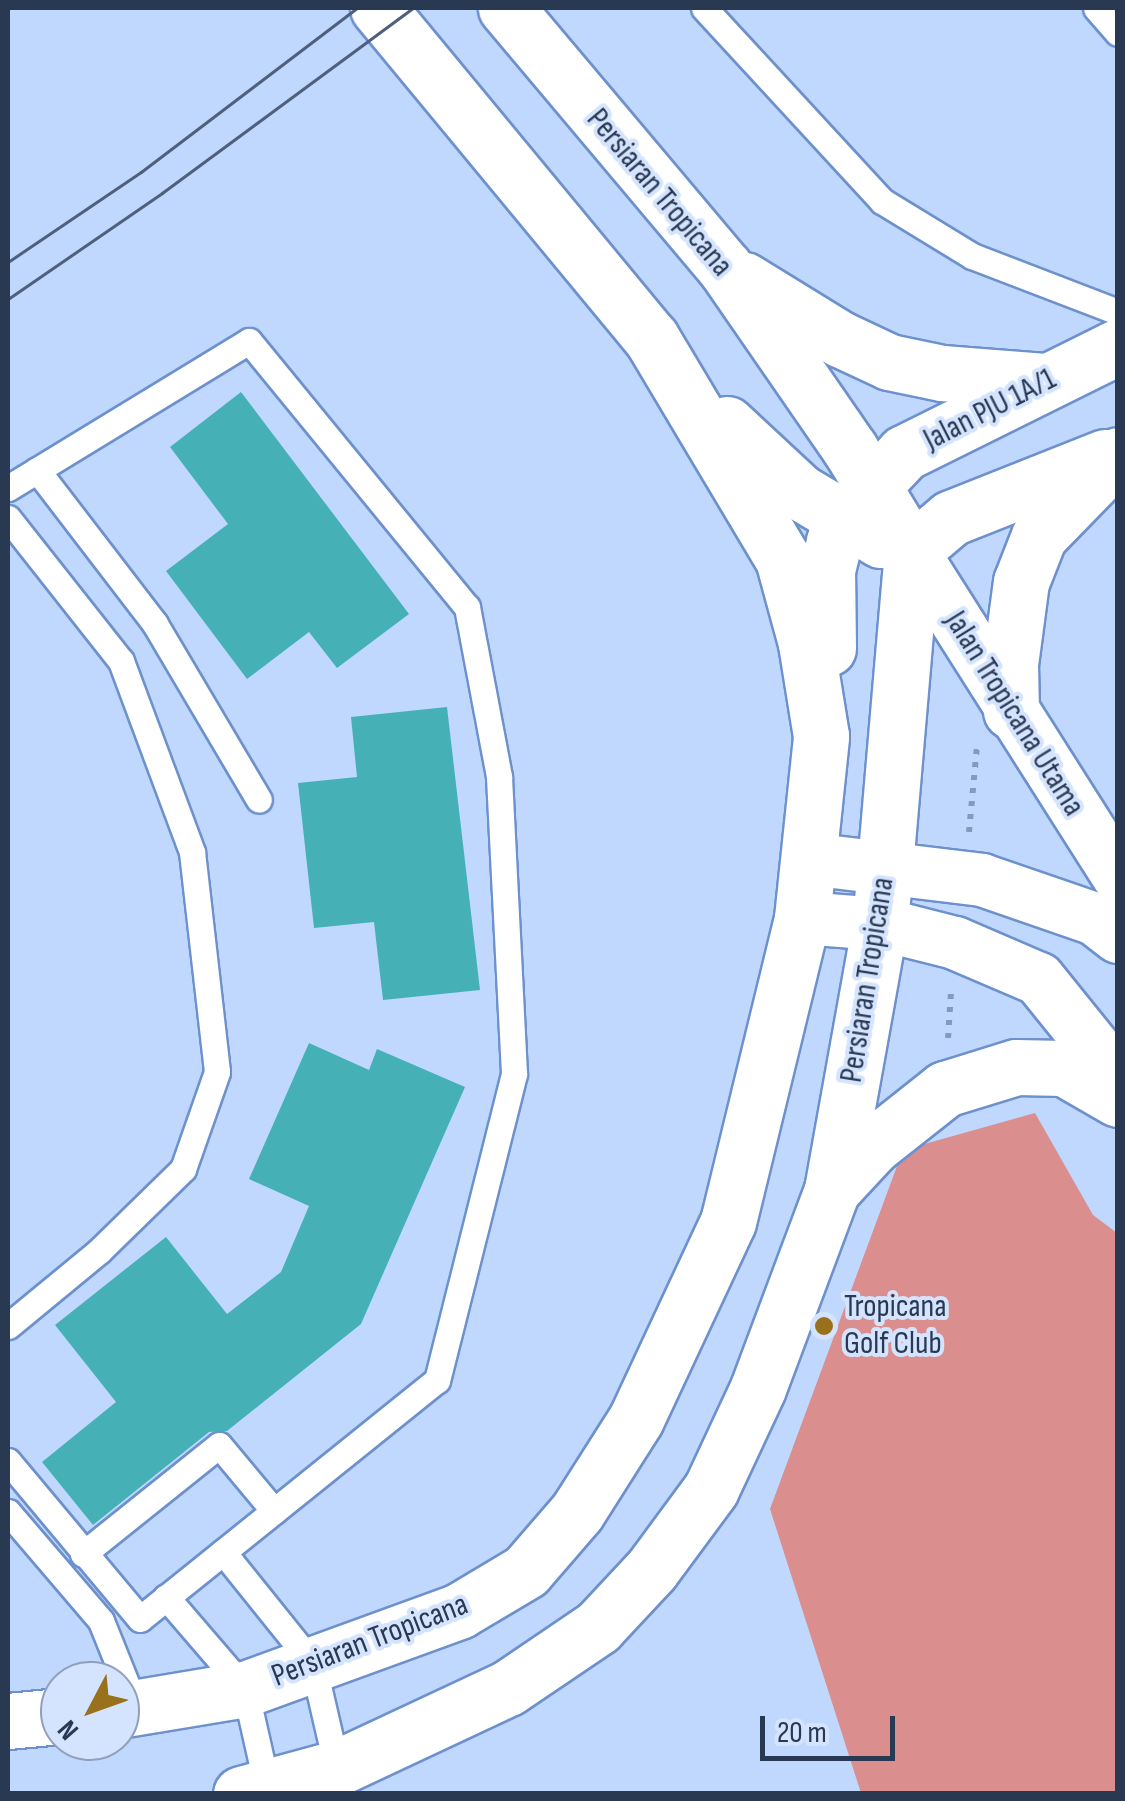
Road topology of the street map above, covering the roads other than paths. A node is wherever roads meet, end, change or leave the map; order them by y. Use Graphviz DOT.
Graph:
graph roads {
  1 [pos="378,8"];
  2 [pos="506,8"];
  3 [pos="704,8"];
  4 [pos="1096,8"];
  5 [pos="1118,34"];
  6 [pos="725,268"];
  7 [pos="1118,312"];
  8 [pos="652,338"];
  9 [pos="1118,348"];
  10 [pos="1046,381"];
  11 [pos="1118,453"];
  12 [pos="38,470"];
  13 [pos="8,488"];
  14 [pos="859,505"];
  15 [pos="8,518"];
  16 [pos="912,551"];
  17 [pos="998,690"];
  18 [pos="821,736"];
  19 [pos="259,800"];
  20 [pos="809,859"];
  21 [pos="886,868"];
  22 [pos="1118,876"];
  23 [pos="802,918"];
  24 [pos="880,924"];
  25 [pos="1118,937"];
  26 [pos="1118,1076"];
  27 [pos="1118,1099"];
  28 [pos="832,1190"];
  29 [pos="8,1326"];
  30 [pos="8,1461"];
  31 [pos="274,1511"];
  32 [pos="8,1512"];
  33 [pos="224,1552"];
  34 [pos="83,1554"];
  35 [pos="166,1597"];
  36 [pos="113,1661"];
  37 [pos="313,1664"];
  38 [pos="245,1690"];
  39 [pos="140,1707"];
  40 [pos="40,1718"];
  41 [pos="8,1721"];
  42 [pos="338,1768"];
  43 [pos="254,1790"];
  1 -- 8 [label="main road, Persiaran Tropicana"];
  2 -- 6 [label="main road, Persiaran Tropicana"];
  3 -- 7 [label="lane"];
  4 -- 5 [label="lane"];
  6 -- 10 [label="main road"];
  6 -- 14 [label="main road, Persiaran Tropicana"];
  8 -- 14 [label="main road"];
  8 -- 18 [label="main road, Persiaran Tropicana"];
  9 -- 10 [label="main road, Jalan PJU 1A/1"];
  10 -- 14 [label="main road, Jalan PJU 1A/1"];
  11 -- 16 [label="main road"];
  11 -- 17 [label="main road"];
  12 -- 13 [label="lane"];
  12 -- 19 [label="lane"];
  12 -- 31 [label="lane"];
  14 -- 16 [label="main road, Persiaran Tropicana"];
  14 -- 18 [label="main road"];
  15 -- 29 [label="lane"];
  16 -- 17 [label="street, Jalan Tropicana Utama"];
  16 -- 21 [label="main road, Persiaran Tropicana"];
  17 -- 22 [label="street, Jalan Tropicana Utama"];
  18 -- 20 [label="main road, Persiaran Tropicana"];
  20 -- 21 [label="street"];
  20 -- 23 [label="main road, Persiaran Tropicana"];
  21 -- 24 [label="main road, Persiaran Tropicana"];
  21 -- 25 [label="street"];
  23 -- 24 [label="street"];
  23 -- 37 [label="main road, Persiaran Tropicana"];
  24 -- 26 [label="street"];
  24 -- 28 [label="main road, Persiaran Tropicana"];
  27 -- 28 [label="main road"];
  28 -- 42 [label="main road, Persiaran Tropicana"];
  30 -- 34 [label="lane"];
  31 -- 33 [label="lane"];
  31 -- 34 [label="lane"];
  32 -- 36 [label="lane"];
  33 -- 35 [label="lane"];
  33 -- 37 [label="lane"];
  34 -- 35 [label="lane"];
  35 -- 38 [label="lane"];
  37 -- 38 [label="main road, Persiaran Tropicana"];
  37 -- 42 [label="lane"];
  38 -- 39 [label="main road, Persiaran Tropicana"];
  38 -- 43 [label="lane"];
  40 -- 41 [label="main road"];
  42 -- 43 [label="main road, Persiaran Tropicana"];
}
